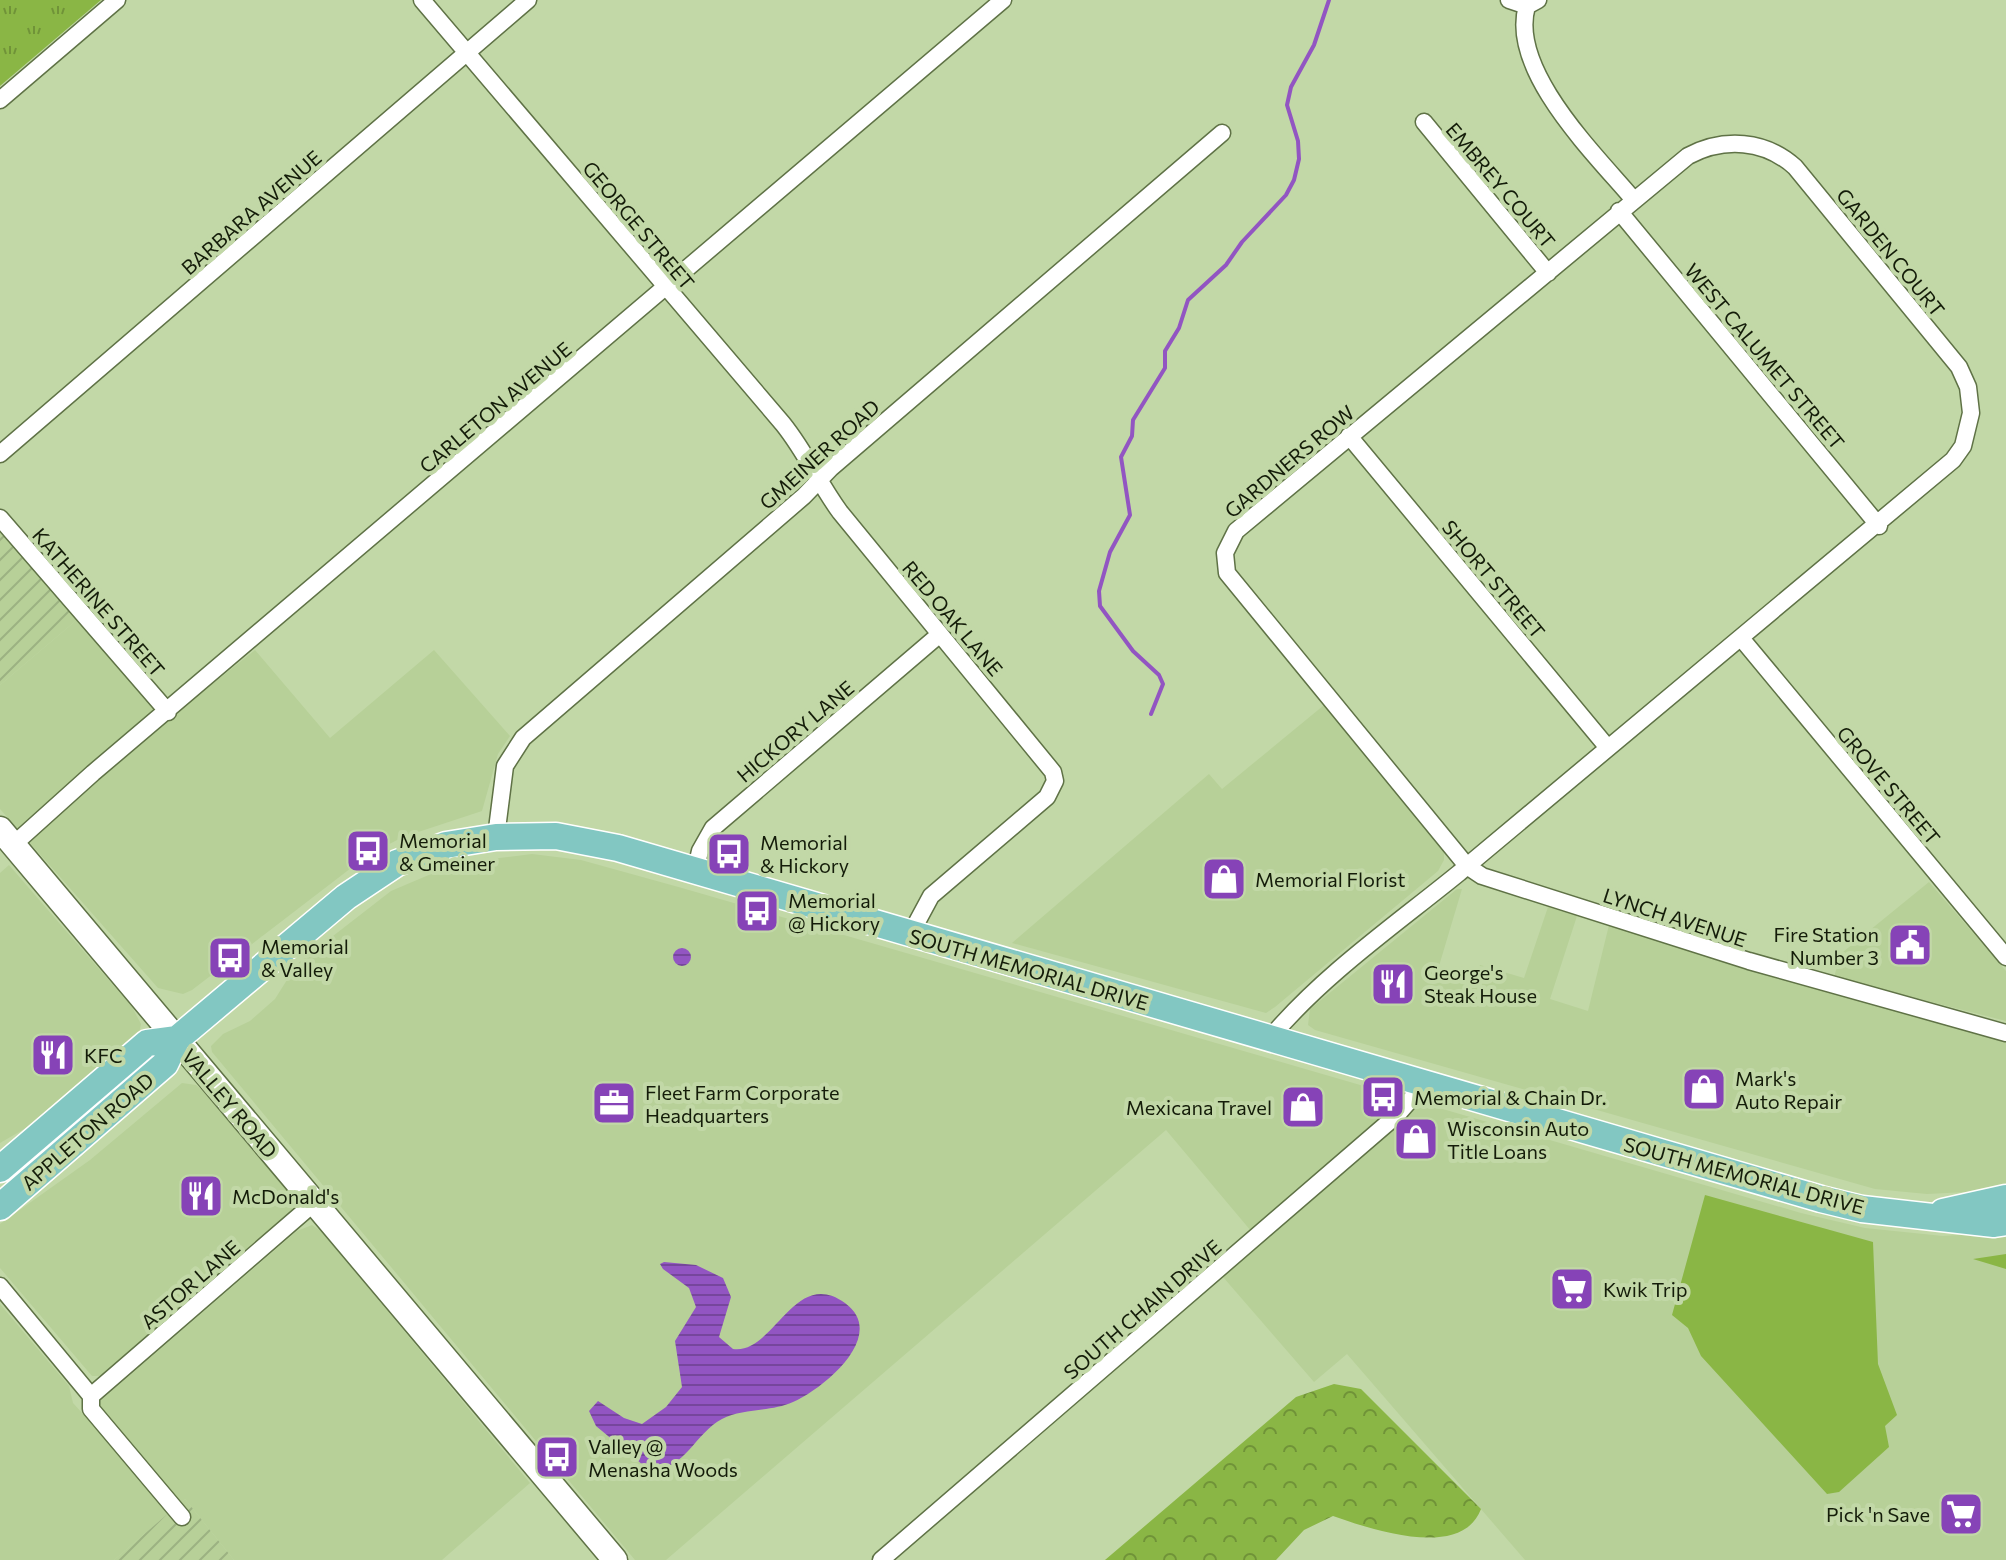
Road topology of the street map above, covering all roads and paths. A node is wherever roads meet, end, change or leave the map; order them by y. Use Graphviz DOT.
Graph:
graph roads {
  1 [pos="117,0"];
  2 [pos="422,0"];
  3 [pos="528,0"];
  4 [pos="1003,0"];
  5 [pos="1509,0"];
  6 [pos="1532,3"];
  7 [pos="467,52"];
  8 [pos="0,100"];
  9 [pos="1424,122"];
  10 [pos="1222,133"];
  11 [pos="1633,199"];
  12 [pos="1619,211"];
  13 [pos="1548,273"];
  14 [pos="666,287"];
  15 [pos="1349,436"];
  16 [pos="0,454"];
  17 [pos="819,479"];
  18 [pos="0,518"];
  19 [pos="1879,526"];
  20 [pos="940,634"];
  21 [pos="1741,638"];
  22 [pos="168,712"];
  23 [pos="1608,748"];
  24 [pos="7,837"];
  25 [pos="496,837"];
  26 [pos="1467,866"];
  27 [pos="695,872"];
  28 [pos="910,935"];
  29 [pos="2006,957"];
  30 [pos="2006,1033"];
  31 [pos="1270,1038"];
  32 [pos="177,1039"];
  33 [pos="1425,1083"];
  34 [pos="0,1169"];
  35 [pos="2006,1198"];
  36 [pos="314,1203"];
  37 [pos="0,1207"];
  38 [pos="1931,1215"];
  39 [pos="2006,1222"];
  40 [pos="0,1286"];
  41 [pos="91,1396"];
  42 [pos="182,1517"];
  43 [pos="615,1560"];
  44 [pos="881,1560"];
  1 -- 8 [label="street"];
  2 -- 7 [label="street, GEORGE STREET"];
  3 -- 7 [label="street, BARBARA AVENUE"];
  4 -- 14 [label="street, CARLETON AVENUE"];
  5 -- 6 [label="street"];
  6 -- 11 [label="street"];
  7 -- 14 [label="street, GEORGE STREET"];
  7 -- 16 [label="street, BARBARA AVENUE"];
  9 -- 13 [label="street, EMBREY COURT"];
  10 -- 17 [label="street, GMEINER ROAD"];
  11 -- 12 [label="street, GARDEN COURT"];
  11 -- 19 [label="street, GARDEN COURT"];
  12 -- 13 [label="street, GARDNERS ROW"];
  12 -- 19 [label="street, WEST CALUMET STREET"];
  13 -- 15 [label="street, GARDNERS ROW"];
  14 -- 17 [label="street, GEORGE STREET"];
  14 -- 22 [label="street, CARLETON AVENUE"];
  15 -- 23 [label="street, SHORT STREET"];
  15 -- 26 [label="street, GARDNERS ROW"];
  17 -- 20 [label="street, RED OAK LANE"];
  17 -- 25 [label="street, GMEINER ROAD"];
  18 -- 22 [label="street, KATHERINE STREET"];
  19 -- 21 [label="street"];
  20 -- 27 [label="street, HICKORY LANE"];
  20 -- 28 [label="street, RED OAK LANE"];
  21 -- 23 [label="street"];
  21 -- 29 [label="street, GROVE STREET"];
  22 -- 24 [label="street, CARLETON AVENUE"];
  23 -- 26 [label="street"];
  24 -- 32 [label="street, VALLEY ROAD"];
  25 -- 27 [label="main road, SOUTH MEMORIAL DRIVE"];
  25 -- 32 [label="main road, SOUTH MEMORIAL DRIVE"];
  26 -- 30 [label="street, LYNCH AVENUE"];
  26 -- 31 [label="street"];
  27 -- 28 [label="main road, SOUTH MEMORIAL DRIVE"];
  28 -- 31 [label="main road, SOUTH MEMORIAL DRIVE"];
  31 -- 33 [label="main road, SOUTH MEMORIAL DRIVE"];
  32 -- 34 [label="main road, APPLETON ROAD"];
  32 -- 36 [label="street, VALLEY ROAD"];
  32 -- 37 [label="main road, APPLETON ROAD"];
  33 -- 38 [label="main road, SOUTH MEMORIAL DRIVE"];
  33 -- 44 [label="street, SOUTH CHAIN DRIVE"];
  35 -- 38 [label="main road, SOUTH MEMORIAL DRIVE"];
  36 -- 41 [label="street, ASTOR LANE"];
  36 -- 43 [label="street, VALLEY ROAD"];
  38 -- 39 [label="main road, SOUTH MEMORIAL DRIVE"];
  40 -- 41 [label="street"];
  41 -- 42 [label="street"];
}
